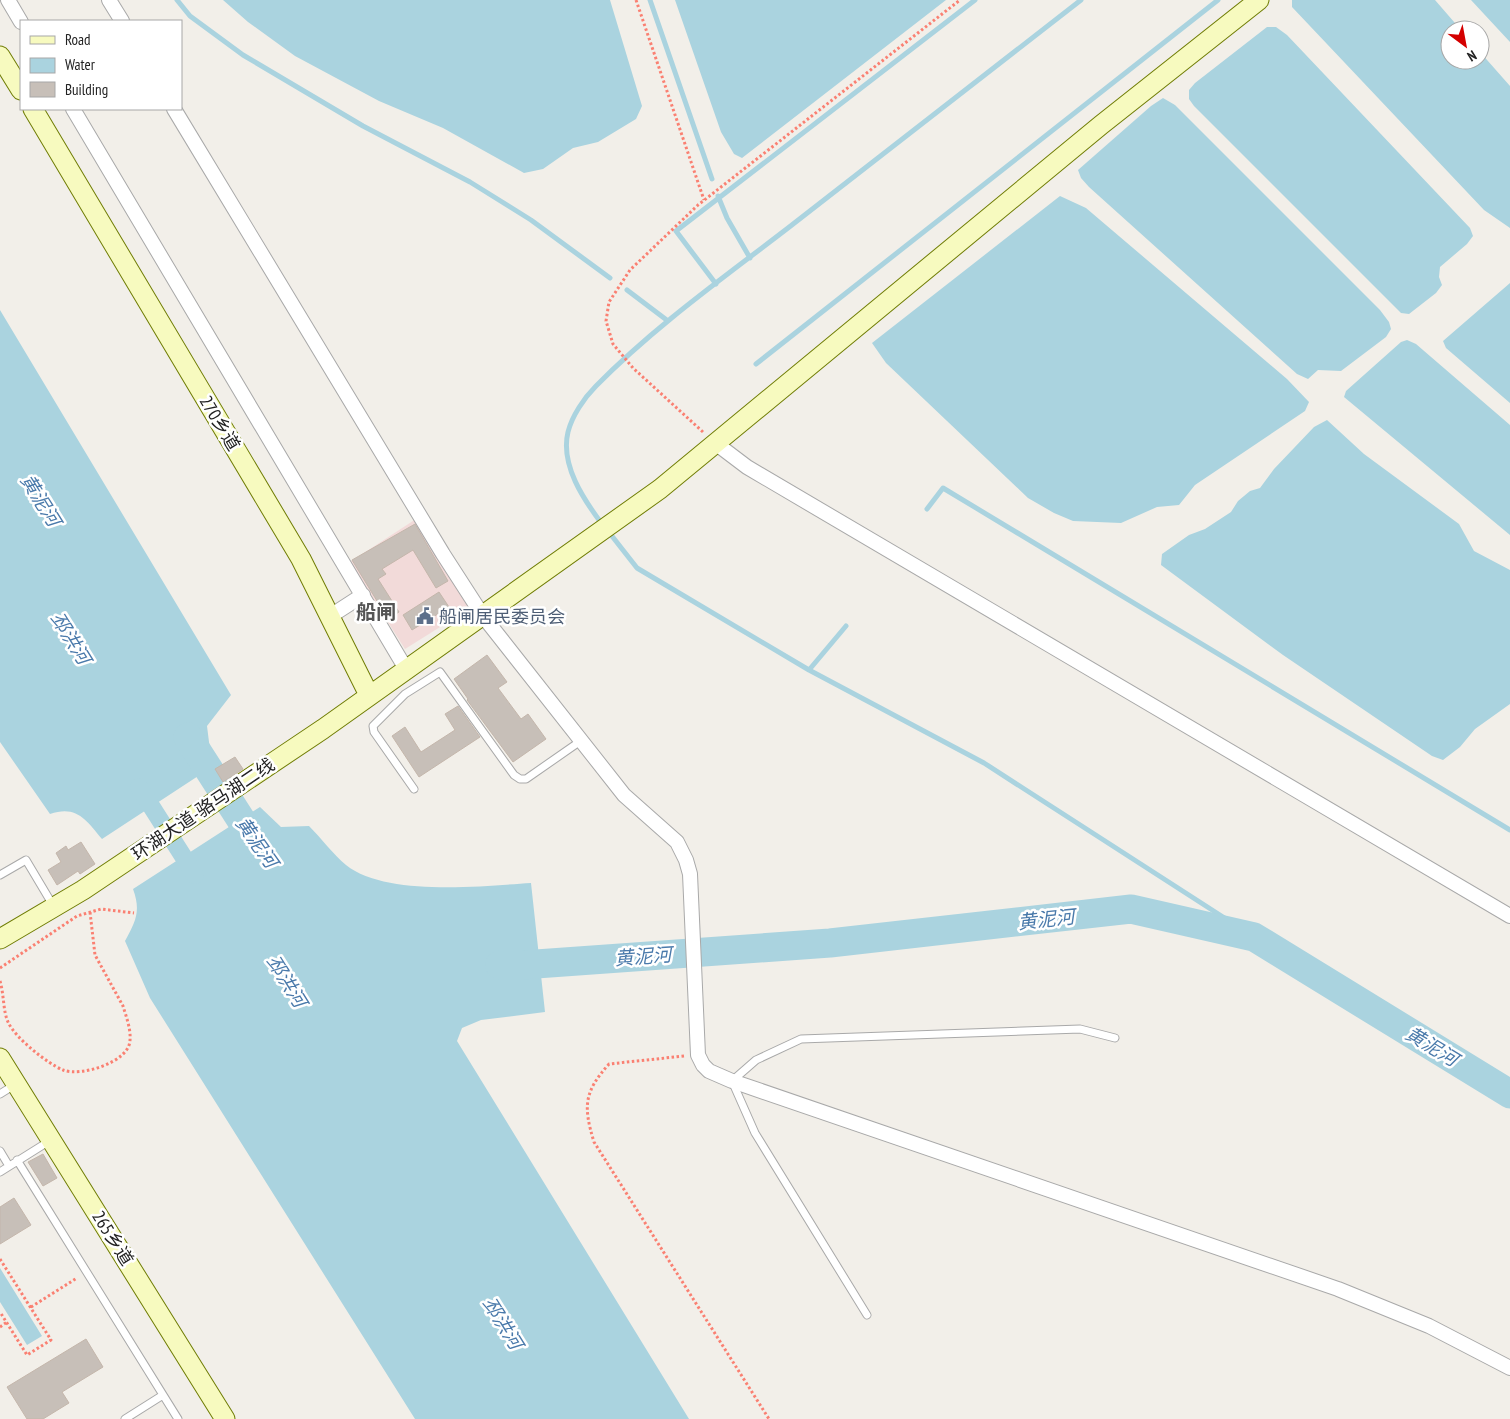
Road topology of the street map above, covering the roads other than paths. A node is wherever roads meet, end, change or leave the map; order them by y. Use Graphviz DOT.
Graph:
graph roads {
  1 [pos="8,0"];
  2 [pos="109,0"];
  3 [pos="1259,0"];
  4 [pos="20,20"];
  5 [pos="121,20"];
  6 [pos="0,56"];
  7 [pos="20,88"];
  8 [pos="34,110"];
  9 [pos="74,110"];
  10 [pos="175,110"];
  11 [pos="714,442"];
  12 [pos="362,595"];
  13 [pos="329,616"];
  14 [pos="484,616"];
  15 [pos="406,669"];
  16 [pos="368,695"];
  17 [pos="582,740"];
  18 [pos="414,789"];
  19 [pos="0,876"];
  20 [pos="54,907"];
  21 [pos="1510,916"];
  22 [pos="0,940"];
  23 [pos="1115,1038"];
  24 [pos="0,1058"];
  25 [pos="732,1081"];
  26 [pos="16,1084"];
  27 [pos="0,1094"];
  28 [pos="51,1139"];
  29 [pos="0,1152"];
  30 [pos="18,1160"];
  31 [pos="9,1166"];
  32 [pos="0,1172"];
  33 [pos="866,1315"];
  34 [pos="1510,1368"];
  35 [pos="163,1395"];
  36 [pos="124,1419"];
  37 [pos="178,1419"];
  38 [pos="225,1419"];
  1 -- 4 [label="street"];
  2 -- 5 [label="street"];
  3 -- 11 [label="street"];
  6 -- 7 [label="street"];
  8 -- 13 [label="street, 270乡道"];
  9 -- 12 [label="street"];
  10 -- 14 [label="street"];
  11 -- 14 [label="street"];
  11 -- 21 [label="street"];
  12 -- 13 [label="street"];
  12 -- 15 [label="street"];
  13 -- 16 [label="street, 270乡道"];
  14 -- 15 [label="street"];
  14 -- 17 [label="street"];
  15 -- 16 [label="street"];
  16 -- 20 [label="street, 环湖大道-骆马湖二线"];
  17 -- 18 [label="lane"];
  17 -- 25 [label="street"];
  19 -- 20 [label="lane"];
  20 -- 22 [label="street"];
  23 -- 25 [label="lane"];
  24 -- 26 [label="street, 265乡道"];
  25 -- 33 [label="lane"];
  25 -- 34 [label="street"];
  26 -- 27 [label="lane"];
  26 -- 28 [label="street, 265乡道"];
  28 -- 30 [label="lane"];
  28 -- 38 [label="street, 265乡道"];
  29 -- 31 [label="lane"];
  30 -- 31 [label="lane"];
  30 -- 35 [label="lane"];
  31 -- 32 [label="lane"];
  35 -- 36 [label="lane"];
  35 -- 37 [label="lane"];
}
